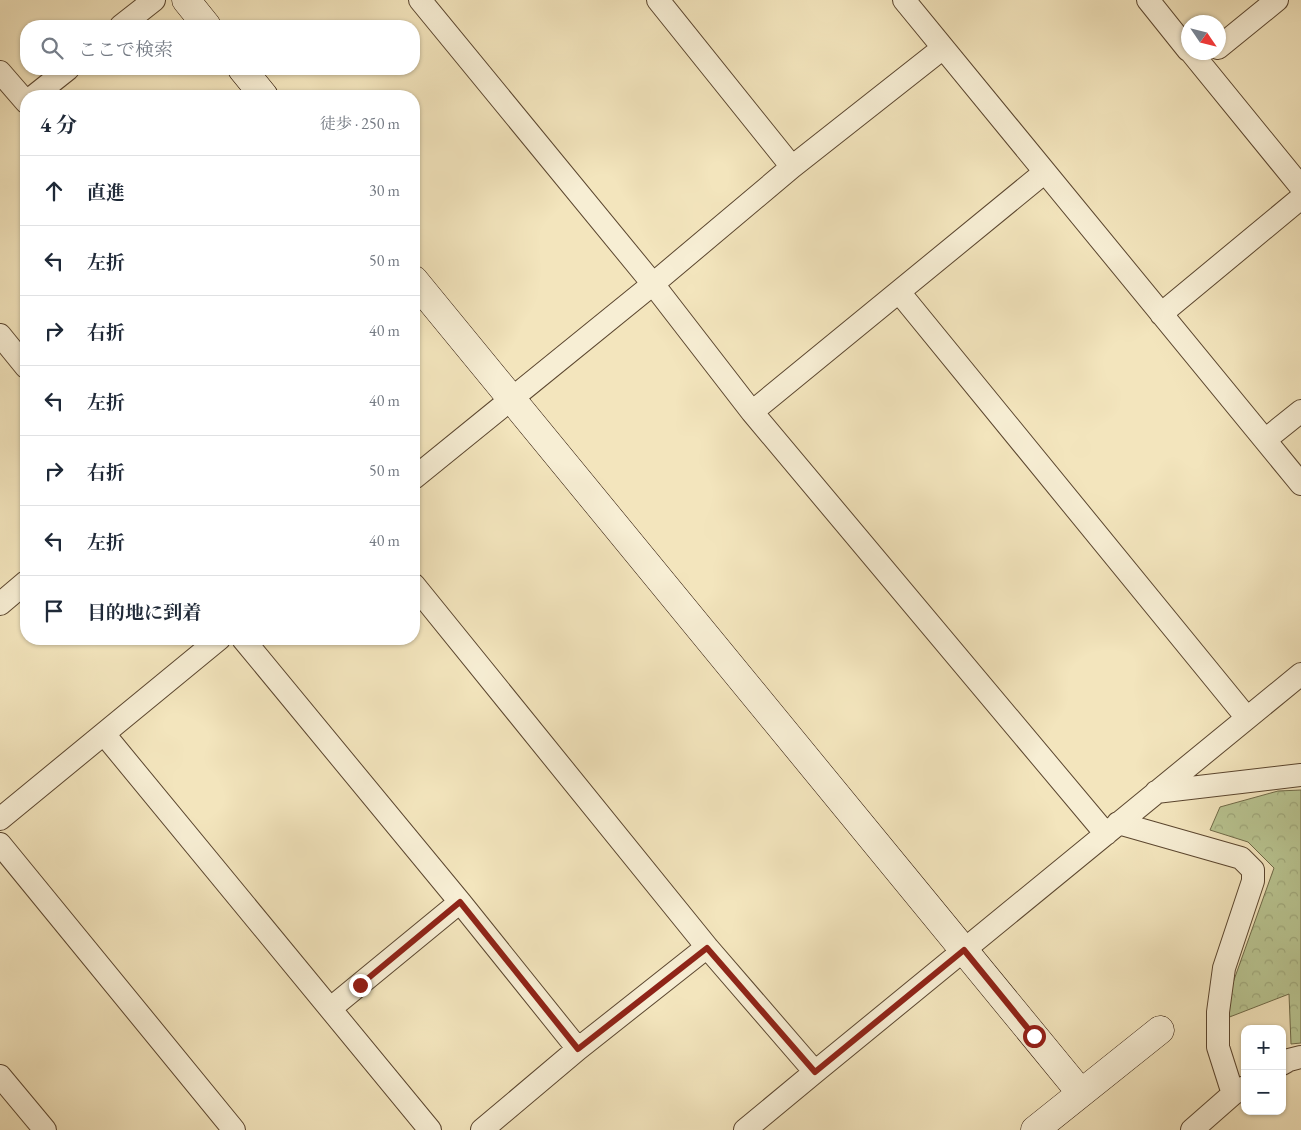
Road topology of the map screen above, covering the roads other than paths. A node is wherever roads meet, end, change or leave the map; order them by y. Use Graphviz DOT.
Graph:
graph roads {
  1 [pos="154,0"];
  2 [pos="186,0"];
  3 [pos="420,0"];
  4 [pos="658,0"];
  5 [pos="904,0"];
  6 [pos="1148,0"];
  7 [pos="1277,0"];
  8 [pos="129,20"];
  9 [pos="202,20"];
  10 [pos="1181,36"];
  11 [pos="1226,41"];
  12 [pos="943,48"];
  13 [pos="1203,60"];
  14 [pos="0,72"];
  15 [pos="60,75"];
  16 [pos="247,75"];
  17 [pos="42,90"];
  18 [pos="259,90"];
  19 [pos="20,95"];
  20 [pos="792,167"];
  21 [pos="1045,172"];
  22 [pos="1301,187"];
  23 [pos="1301,198"];
  24 [pos="653,284"];
  25 [pos="420,287"];
  26 [pos="899,292"];
  27 [pos="1161,314"];
  28 [pos="0,336"];
  29 [pos="20,360"];
  30 [pos="510,399"];
  31 [pos="1301,411"];
  32 [pos="752,412"];
  33 [pos="1265,440"];
  34 [pos="420,473"];
  35 [pos="1301,484"];
  36 [pos="20,587"];
  37 [pos="420,592"];
  38 [pos="1,602"];
  39 [pos="212,645"];
  40 [pos="248,645"];
  41 [pos="1301,674"];
  42 [pos="1247,718"];
  43 [pos="104,734"];
  44 [pos="1301,775"];
  45 [pos="1156,792"];
  46 [pos="0,819"];
  47 [pos="1112,829"];
  48 [pos="0,844"];
  49 [pos="460,902"];
  50 [pos="707,948"];
  51 [pos="964,950"];
  52 [pos="331,1008"];
  53 [pos="1160,1030"];
  54 [pos="578,1049"];
  55 [pos="1301,1057"];
  56 [pos="1286,1062"];
  57 [pos="815,1072"];
  58 [pos="0,1076"];
  59 [pos="1239,1091"];
  60 [pos="1081,1093"];
  61 [pos="45,1130"];
  62 [pos="234,1130"];
  63 [pos="430,1130"];
  64 [pos="482,1130"];
  65 [pos="746,1130"];
  66 [pos="1036,1130"];
  67 [pos="1192,1130"];
  1 -- 8 [label="street"];
  2 -- 9 [label="street"];
  3 -- 24 [label="street"];
  4 -- 20 [label="street"];
  5 -- 12 [label="street"];
  6 -- 10 [label="street"];
  7 -- 11 [label="street"];
  12 -- 20 [label="street"];
  12 -- 21 [label="street"];
  13 -- 22 [label="street"];
  14 -- 19 [label="street"];
  15 -- 17 [label="street"];
  16 -- 18 [label="street"];
  20 -- 24 [label="street"];
  21 -- 26 [label="street"];
  21 -- 27 [label="street"];
  23 -- 27 [label="street"];
  24 -- 30 [label="street"];
  24 -- 32 [label="street"];
  25 -- 30 [label="street"];
  26 -- 32 [label="street"];
  26 -- 42 [label="street"];
  27 -- 33 [label="street"];
  28 -- 29 [label="street"];
  30 -- 34 [label="street"];
  30 -- 51 [label="street"];
  31 -- 33 [label="street"];
  32 -- 47 [label="street"];
  33 -- 35 [label="street"];
  36 -- 38 [label="street"];
  37 -- 50 [label="street"];
  39 -- 43 [label="street"];
  40 -- 49 [label="street"];
  41 -- 42 [label="street"];
  42 -- 45 [label="street"];
  43 -- 46 [label="street"];
  43 -- 52 [label="street"];
  44 -- 45 [label="street"];
  45 -- 47 [label="street"];
  47 -- 51 [label="street"];
  47 -- 59 [label="street"];
  48 -- 62 [label="street"];
  49 -- 52 [label="street"];
  49 -- 54 [label="street"];
  50 -- 54 [label="street"];
  50 -- 57 [label="street"];
  51 -- 57 [label="street"];
  51 -- 60 [label="street"];
  52 -- 63 [label="street"];
  53 -- 60 [label="street"];
  54 -- 64 [label="street"];
  55 -- 56 [label="street"];
  57 -- 65 [label="street"];
  58 -- 61 [label="street"];
  59 -- 67 [label="street"];
  60 -- 66 [label="street"];
}
